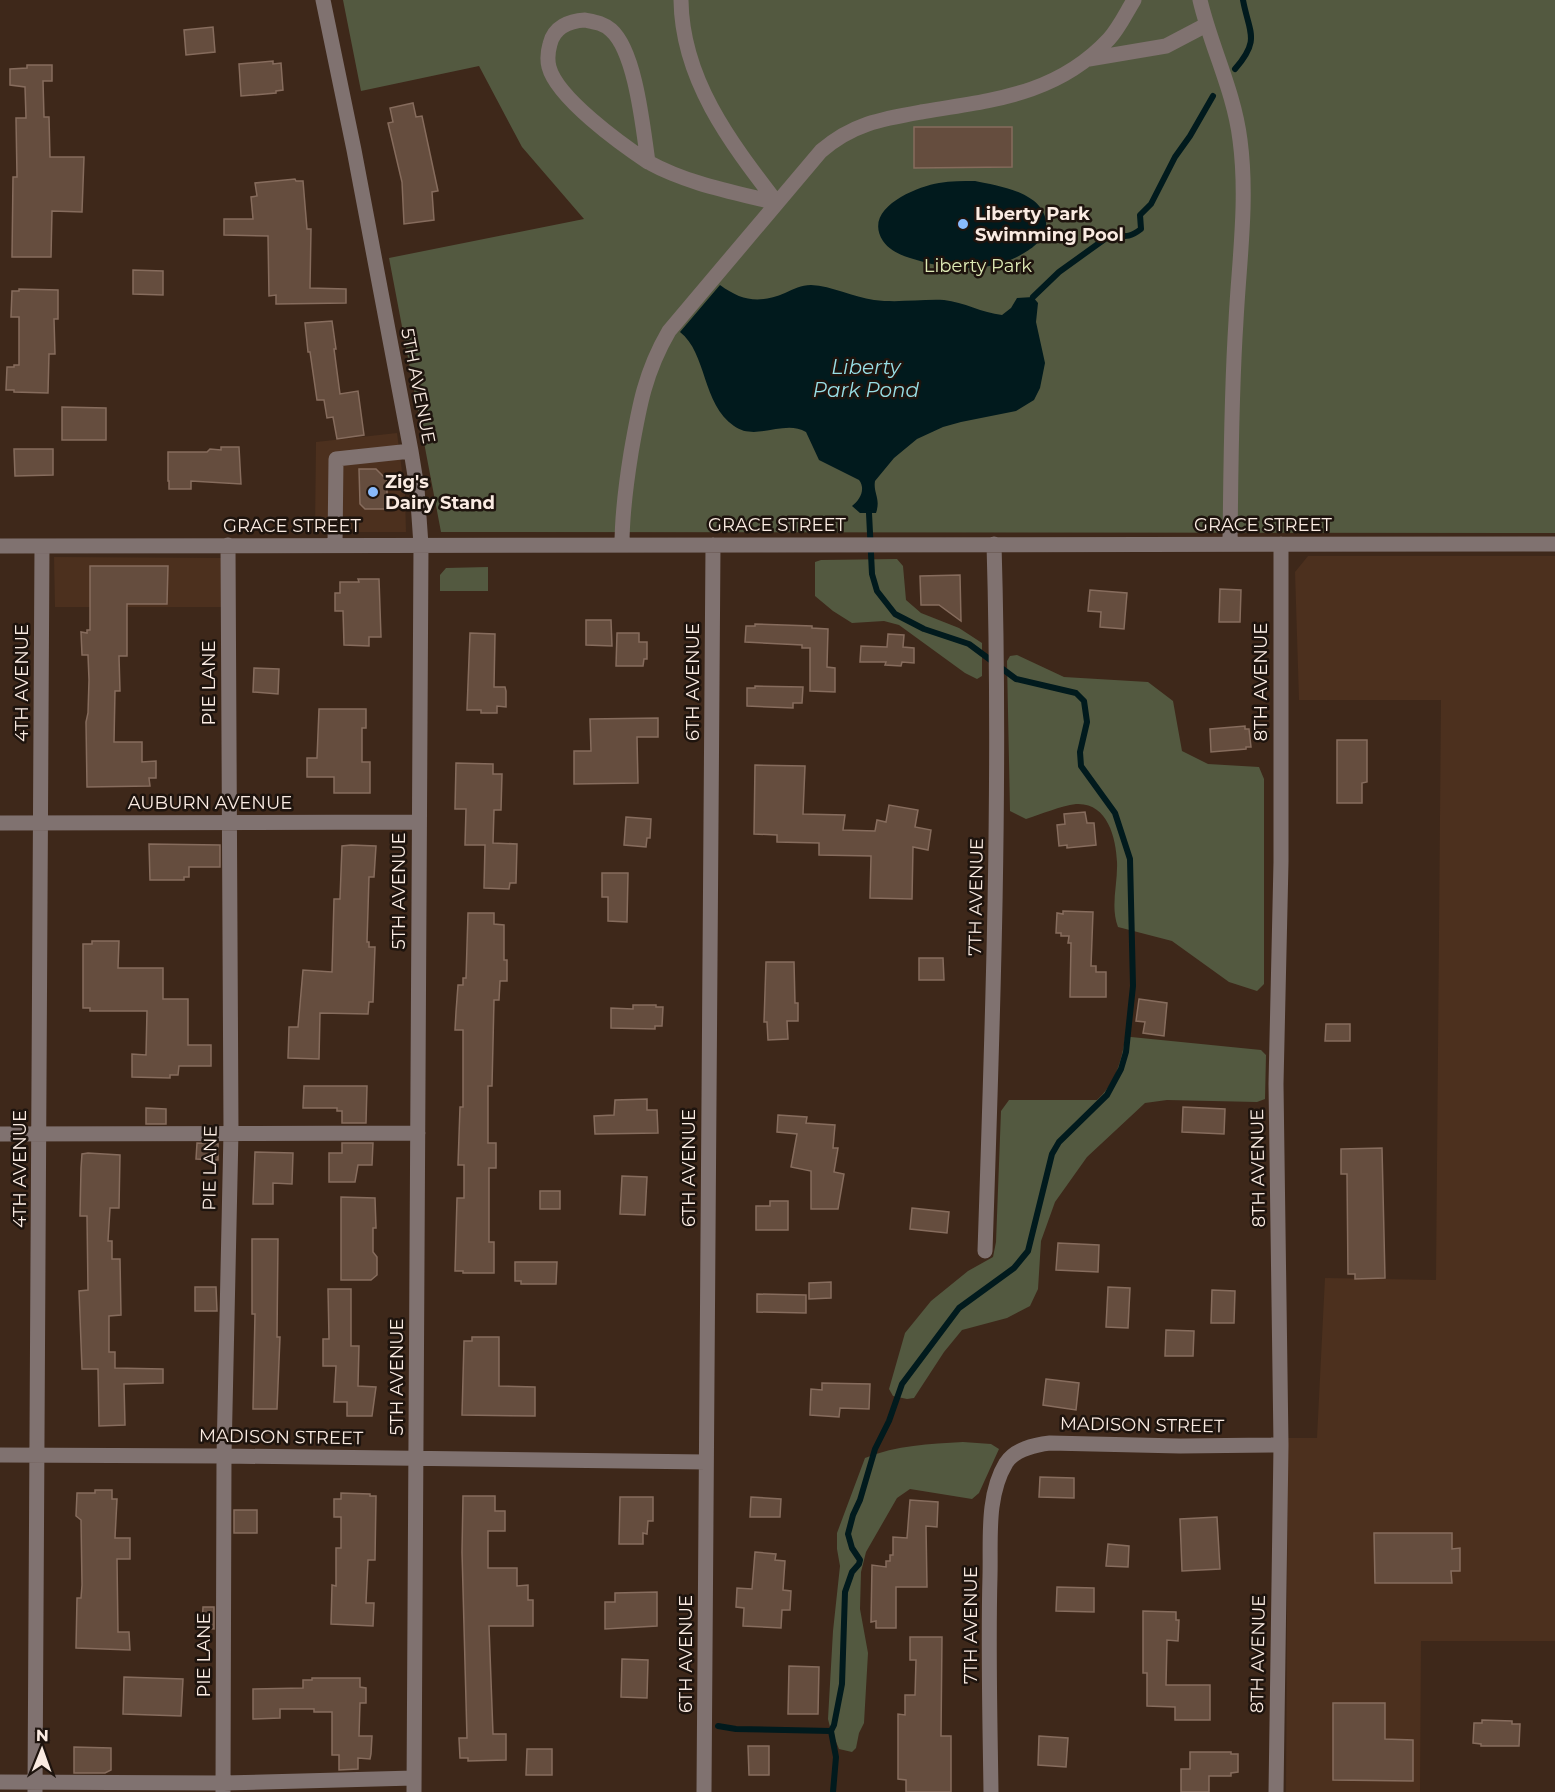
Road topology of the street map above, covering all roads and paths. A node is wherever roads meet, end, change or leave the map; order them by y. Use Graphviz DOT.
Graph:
graph roads {
  1 [pos="322,0"];
  2 [pos="681,0"];
  3 [pos="1134,0"];
  4 [pos="1200,0"];
  5 [pos="1206,26"];
  6 [pos="1089,59"];
  7 [pos="648,162"];
  8 [pos="777,203"];
  9 [pos="411,451"];
  10 [pos="994,544"];
  11 [pos="1230,544"];
  12 [pos="1281,544"];
  13 [pos="1555,544"];
  14 [pos="228,545"];
  15 [pos="335,545"];
  16 [pos="421,545"];
  17 [pos="622,545"];
  18 [pos="713,545"];
  19 [pos="0,546"];
  20 [pos="42,546"];
  21 [pos="230,822"];
  22 [pos="419,822"];
  23 [pos="0,823"];
  24 [pos="41,823"];
  25 [pos="231,1132"];
  26 [pos="0,1134"];
  27 [pos="39,1134"];
  28 [pos="418,1134"];
  29 [pos="985,1251"];
  30 [pos="1281,1445"];
  31 [pos="38,1454"];
  32 [pos="0,1455"];
  33 [pos="224,1456"];
  34 [pos="416,1458"];
  35 [pos="1007,1461"];
  36 [pos="706,1462"];
  37 [pos="0,1782"];
  38 [pos="414,1785"];
  39 [pos="35,1787"];
  40 [pos="223,1788"];
  41 [pos="704,1792"];
  42 [pos="991,1792"];
  43 [pos="1276,1792"];
  1 -- 9 [label="street, 5TH AVENUE"];
  2 -- 8 [label="street"];
  3 -- 6 [label="street"];
  4 -- 5 [label="street"];
  5 -- 6 [label="street"];
  5 -- 11 [label="street"];
  6 -- 8 [label="street"];
  7 -- 7 [label="street"];
  7 -- 8 [label="street"];
  8 -- 17 [label="street"];
  9 -- 15 [label="street"];
  9 -- 16 [label="street, 5TH AVENUE"];
  10 -- 11 [label="street, GRACE STREET"];
  10 -- 18 [label="street, GRACE STREET"];
  10 -- 29 [label="street, 7TH AVENUE"];
  11 -- 12 [label="street, GRACE STREET"];
  12 -- 13 [label="street, GRACE STREET"];
  12 -- 30 [label="street, 8TH AVENUE"];
  14 -- 15 [label="street, GRACE STREET"];
  14 -- 20 [label="street, GRACE STREET"];
  14 -- 21 [label="street, PIE LANE"];
  15 -- 16 [label="street, GRACE STREET"];
  16 -- 17 [label="street, GRACE STREET"];
  16 -- 22 [label="street, 5TH AVENUE"];
  17 -- 18 [label="street, GRACE STREET"];
  18 -- 36 [label="street, 6TH AVENUE"];
  19 -- 20 [label="street, GRACE STREET"];
  20 -- 24 [label="street, 4TH AVENUE"];
  21 -- 22 [label="street, AUBURN AVENUE"];
  21 -- 24 [label="street, AUBURN AVENUE"];
  21 -- 25 [label="street, PIE LANE"];
  22 -- 28 [label="street, 5TH AVENUE"];
  23 -- 24 [label="street, AUBURN AVENUE"];
  24 -- 27 [label="street, 4TH AVENUE"];
  25 -- 27 [label="street"];
  25 -- 28 [label="street"];
  25 -- 33 [label="street, PIE LANE"];
  26 -- 27 [label="street"];
  27 -- 31 [label="street, 4TH AVENUE"];
  28 -- 34 [label="street, 5TH AVENUE"];
  30 -- 35 [label="street, MADISON STREET"];
  30 -- 43 [label="street, 8TH AVENUE"];
  31 -- 32 [label="street, MADISON STREET"];
  31 -- 33 [label="street, MADISON STREET"];
  31 -- 39 [label="street, 4TH AVENUE"];
  33 -- 34 [label="street, MADISON STREET"];
  33 -- 40 [label="street, PIE LANE"];
  34 -- 36 [label="street, MADISON STREET"];
  34 -- 38 [label="street, 5TH AVENUE"];
  35 -- 42 [label="street, 7TH AVENUE"];
  36 -- 41 [label="street, 6TH AVENUE"];
  37 -- 39 [label="street"];
  38 -- 40 [label="street"];
  39 -- 40 [label="street"];
}
